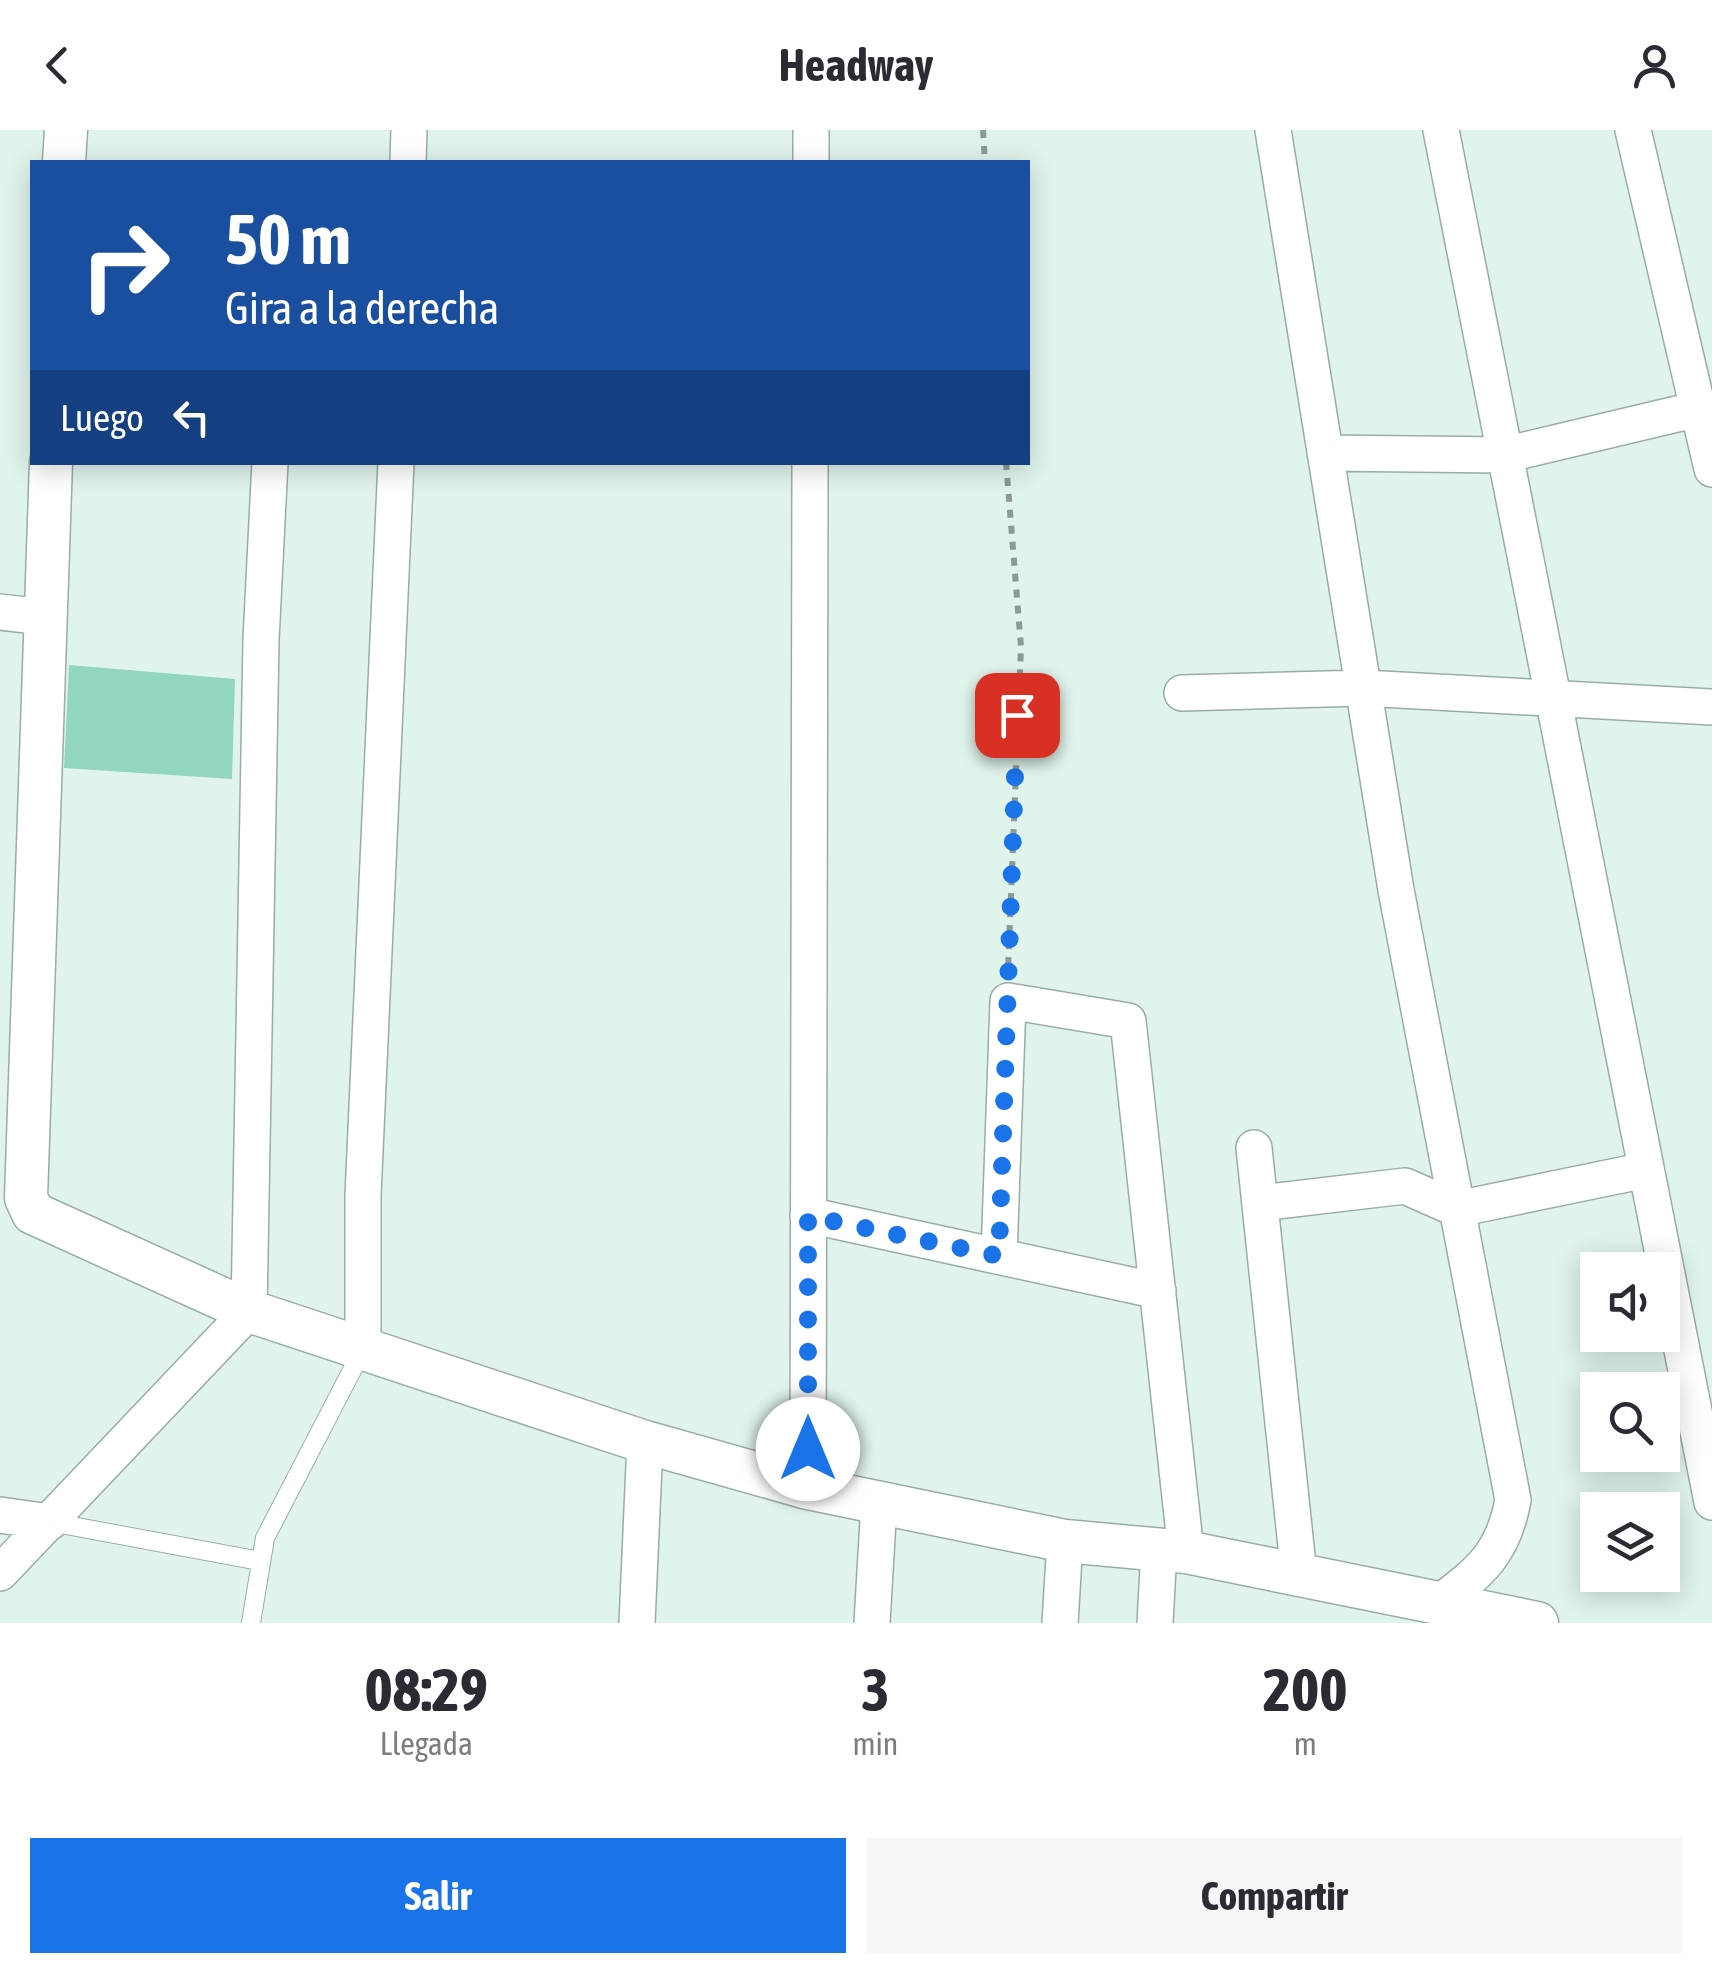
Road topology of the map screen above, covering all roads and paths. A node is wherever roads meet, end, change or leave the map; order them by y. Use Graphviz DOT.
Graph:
graph roads {
  1 [pos="66,130"];
  2 [pos="409,130"];
  3 [pos="811,130"];
  4 [pos="982,130"];
  5 [pos="1274,130"];
  6 [pos="1441,130"];
  7 [pos="1633,130"];
  8 [pos="64,160"];
  9 [pos="408,160"];
  10 [pos="811,160"];
  11 [pos="984,160"];
  12 [pos="1698,410"];
  13 [pos="1325,453"];
  14 [pos="1504,456"];
  15 [pos="50,465"];
  16 [pos="270,465"];
  17 [pos="396,465"];
  18 [pos="810,465"];
  19 [pos="1006,465"];
  20 [pos="1712,469"];
  21 [pos="0,612"];
  22 [pos="44,617"];
  23 [pos="1363,688"];
  24 [pos="1182,693"];
  25 [pos="1551,697"];
  26 [pos="1712,706"];
  27 [pos="1008,1001"];
  28 [pos="1254,1148"];
  29 [pos="1646,1170"];
  30 [pos="1260,1203"];
  31 [pos="1457,1209"];
  32 [pos="808,1216"];
  33 [pos="999,1256"];
  34 [pos="1158,1291"];
  35 [pos="249,1311"];
  36 [pos="362,1349"];
  37 [pos="645,1442"];
  38 [pos="808,1488"];
  39 [pos="1712,1502"];
  40 [pos="879,1503"];
  41 [pos="0,1515"];
  42 [pos="50,1522"];
  43 [pos="1065,1540"];
  44 [pos="1172,1550"];
  45 [pos="260,1561"];
  46 [pos="0,1573"];
  47 [pos="1299,1575"];
  48 [pos="1439,1603"];
  49 [pos="251,1623"];
  50 [pos="637,1623"];
  51 [pos="872,1623"];
  52 [pos="1060,1623"];
  53 [pos="1156,1623"];
  54 [pos="1537,1623"];
  1 -- 8 [label="street"];
  2 -- 9 [label="street"];
  3 -- 10 [label="street"];
  4 -- 11 [label="path"];
  5 -- 13 [label="street"];
  6 -- 14 [label="street"];
  7 -- 12 [label="street"];
  12 -- 14 [label="street"];
  12 -- 20 [label="street"];
  13 -- 14 [label="street"];
  13 -- 23 [label="street"];
  14 -- 25 [label="street"];
  15 -- 22 [label="street"];
  16 -- 35 [label="street"];
  17 -- 36 [label="street"];
  18 -- 32 [label="street"];
  19 -- 27 [label="path"];
  21 -- 22 [label="street"];
  22 -- 35 [label="street"];
  23 -- 24 [label="street"];
  23 -- 25 [label="street"];
  23 -- 31 [label="street"];
  25 -- 26 [label="street"];
  25 -- 29 [label="street"];
  27 -- 33 [label="street"];
  27 -- 34 [label="street"];
  28 -- 30 [label="street"];
  29 -- 31 [label="street"];
  29 -- 39 [label="street"];
  30 -- 31 [label="street"];
  30 -- 47 [label="street"];
  31 -- 48 [label="street"];
  32 -- 33 [label="street"];
  32 -- 38 [label="street"];
  33 -- 34 [label="street"];
  34 -- 44 [label="street"];
  35 -- 36 [label="street"];
  35 -- 42 [label="street"];
  36 -- 37 [label="street"];
  36 -- 45 [label="lane"];
  37 -- 38 [label="street"];
  37 -- 50 [label="street"];
  38 -- 40 [label="street"];
  40 -- 43 [label="street"];
  40 -- 51 [label="street"];
  41 -- 42 [label="street"];
  42 -- 45 [label="lane"];
  42 -- 46 [label="street"];
  43 -- 44 [label="street"];
  43 -- 52 [label="street"];
  44 -- 47 [label="street"];
  44 -- 53 [label="street"];
  45 -- 49 [label="lane"];
  47 -- 48 [label="street"];
  48 -- 54 [label="street"];
}
